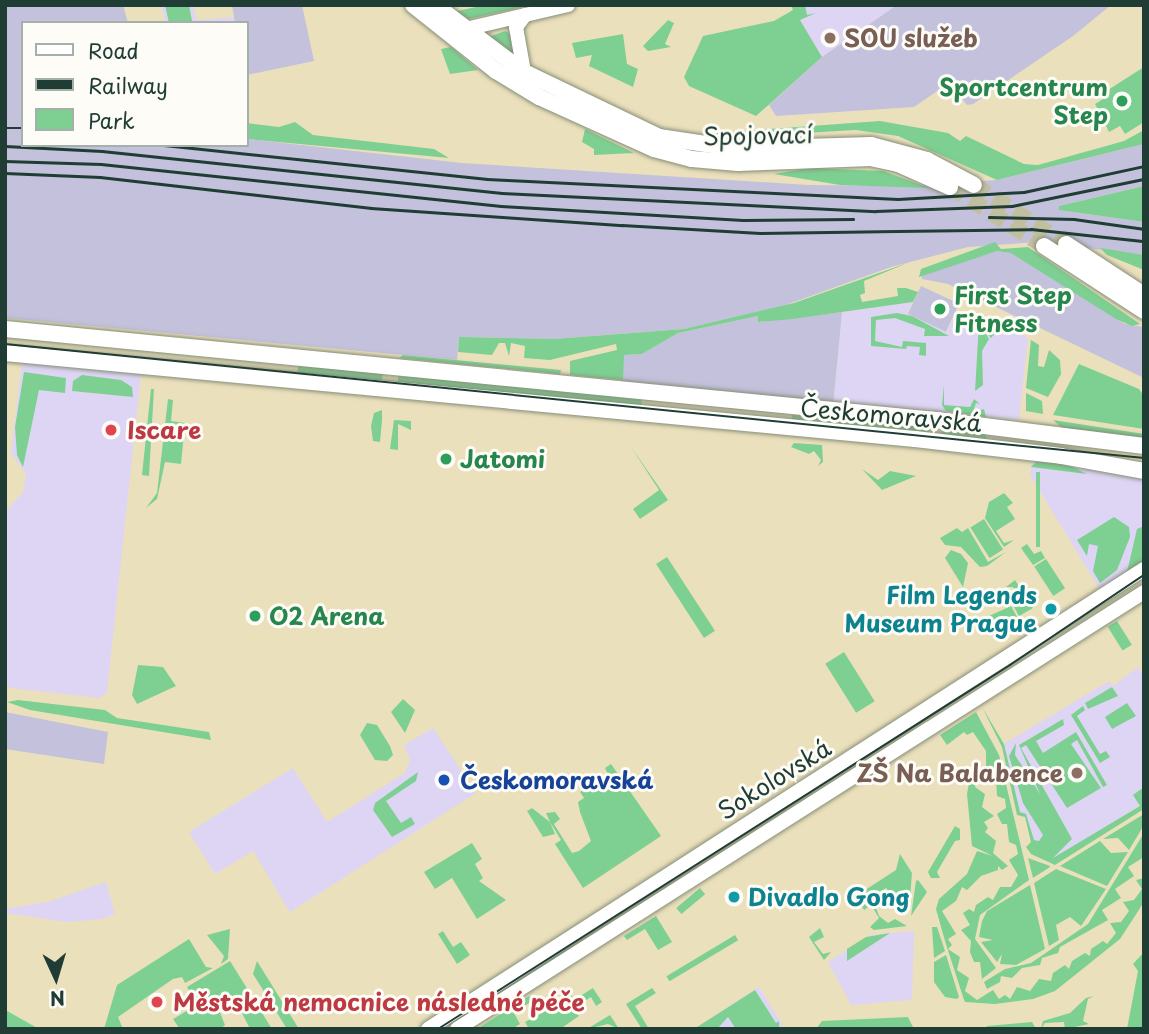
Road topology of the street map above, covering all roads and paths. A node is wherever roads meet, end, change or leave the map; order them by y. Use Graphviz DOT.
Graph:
graph roads {
  1 [pos="413,5"];
  2 [pos="435,5"];
  3 [pos="568,5"];
  4 [pos="525,15"];
  5 [pos="466,27"];
  6 [pos="449,35"];
  7 [pos="524,72"];
  8 [pos="974,185"];
  9 [pos="950,187"];
  10 [pos="1066,244"];
  11 [pos="1044,246"];
  12 [pos="1144,295"];
  13 [pos="1144,311"];
  14 [pos="5,329"];
  15 [pos="5,353"];
  16 [pos="1144,446"];
  17 [pos="1144,471"];
  18 [pos="1144,569"];
  19 [pos="1144,592"];
  20 [pos="428,1029"];
  21 [pos="457,1029"];
  1 -- 6 [label="main road"];
  2 -- 5 [label="main road"];
  3 -- 4 [label="main road"];
  4 -- 5 [label="main road"];
  4 -- 7 [label="main road"];
  5 -- 6 [label="main road"];
  5 -- 7 [label="main road, Spojovací"];
  6 -- 9 [label="main road, Spojovací"];
  7 -- 8 [label="main road, Spojovací"];
  10 -- 12 [label="main road"];
  11 -- 13 [label="main road"];
  14 -- 16 [label="main road, Českomoravská"];
  15 -- 17 [label="main road, Českomoravská"];
  18 -- 20 [label="main road, Sokolovská"];
  19 -- 21 [label="main road, Sokolovská"];
}
